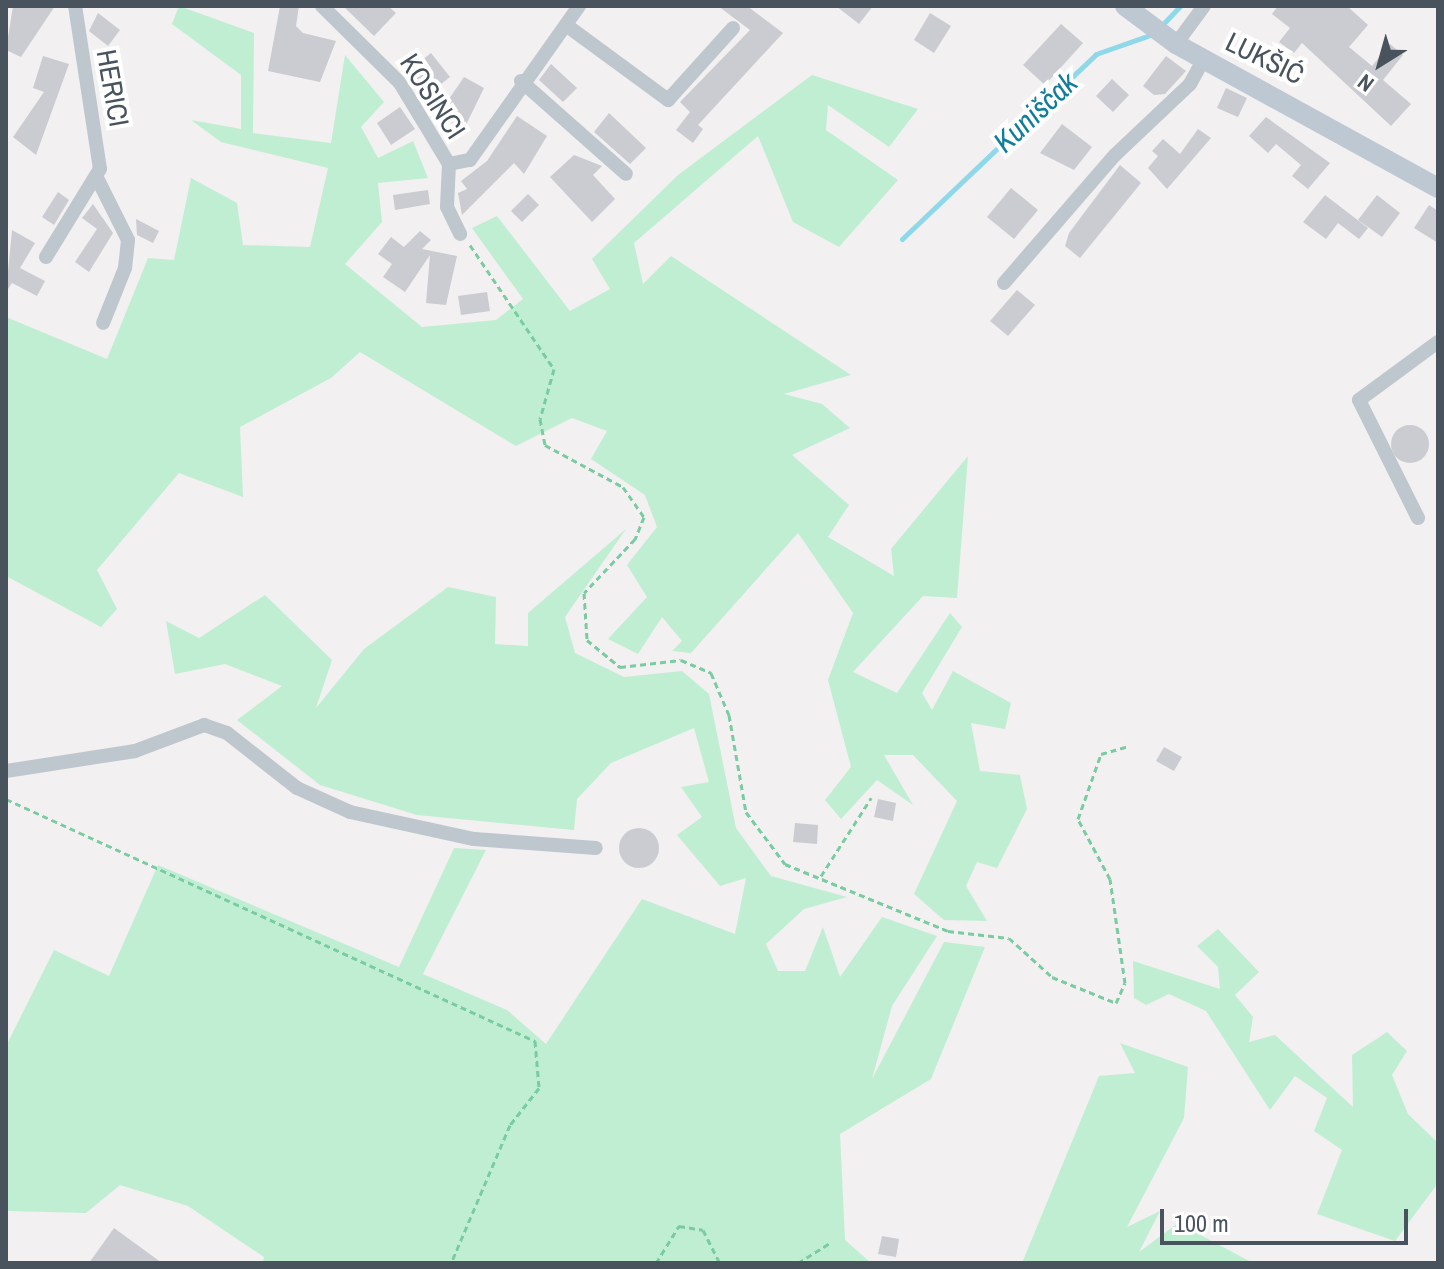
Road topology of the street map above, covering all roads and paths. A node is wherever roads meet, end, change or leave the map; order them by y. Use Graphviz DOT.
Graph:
graph roads {
  1 [pos="75,6"];
  2 [pos="322,6"];
  3 [pos="579,6"];
  4 [pos="1125,6"];
  5 [pos="1204,6"];
  6 [pos="566,25"];
  7 [pos="733,28"];
  8 [pos="1163,36"];
  9 [pos="1204,59"];
  10 [pos="521,81"];
  11 [pos="449,164"];
  12 [pos="626,174"];
  13 [pos="98,180"];
  14 [pos="1438,188"];
  15 [pos="460,234"];
  16 [pos="46,257"];
  17 [pos="1004,283"];
  18 [pos="103,323"];
  19 [pos="1438,342"];
  20 [pos="1418,518"];
  21 [pos="1129,746"];
  22 [pos="6,771"];
  23 [pos="871,798"];
  24 [pos="6,799"];
  25 [pos="596,848"];
  26 [pos="821,876"];
  27 [pos="831,1242"];
  28 [pos="451,1263"];
  29 [pos="656,1263"];
  30 [pos="720,1263"];
  31 [pos="798,1263"];
  1 -- 13 [label="street, HERICI"];
  2 -- 11 [label="street, KOSINCI"];
  3 -- 6 [label="street"];
  4 -- 8 [label="main road, LUKŠIĆ"];
  5 -- 8 [label="street"];
  6 -- 7 [label="street"];
  6 -- 10 [label="street"];
  8 -- 9 [label="main road, LUKŠIĆ"];
  9 -- 14 [label="main road, LUKŠIĆ"];
  9 -- 17 [label="street"];
  10 -- 11 [label="street"];
  10 -- 12 [label="street"];
  11 -- 15 [label="street, KOSINCI"];
  13 -- 16 [label="street"];
  13 -- 18 [label="street, HERICI"];
  15 -- 26 [label="path"];
  19 -- 20 [label="street"];
  21 -- 26 [label="path"];
  22 -- 25 [label="street"];
  23 -- 26 [label="path"];
  24 -- 28 [label="path"];
  27 -- 31 [label="path"];
  29 -- 30 [label="path"];
}
